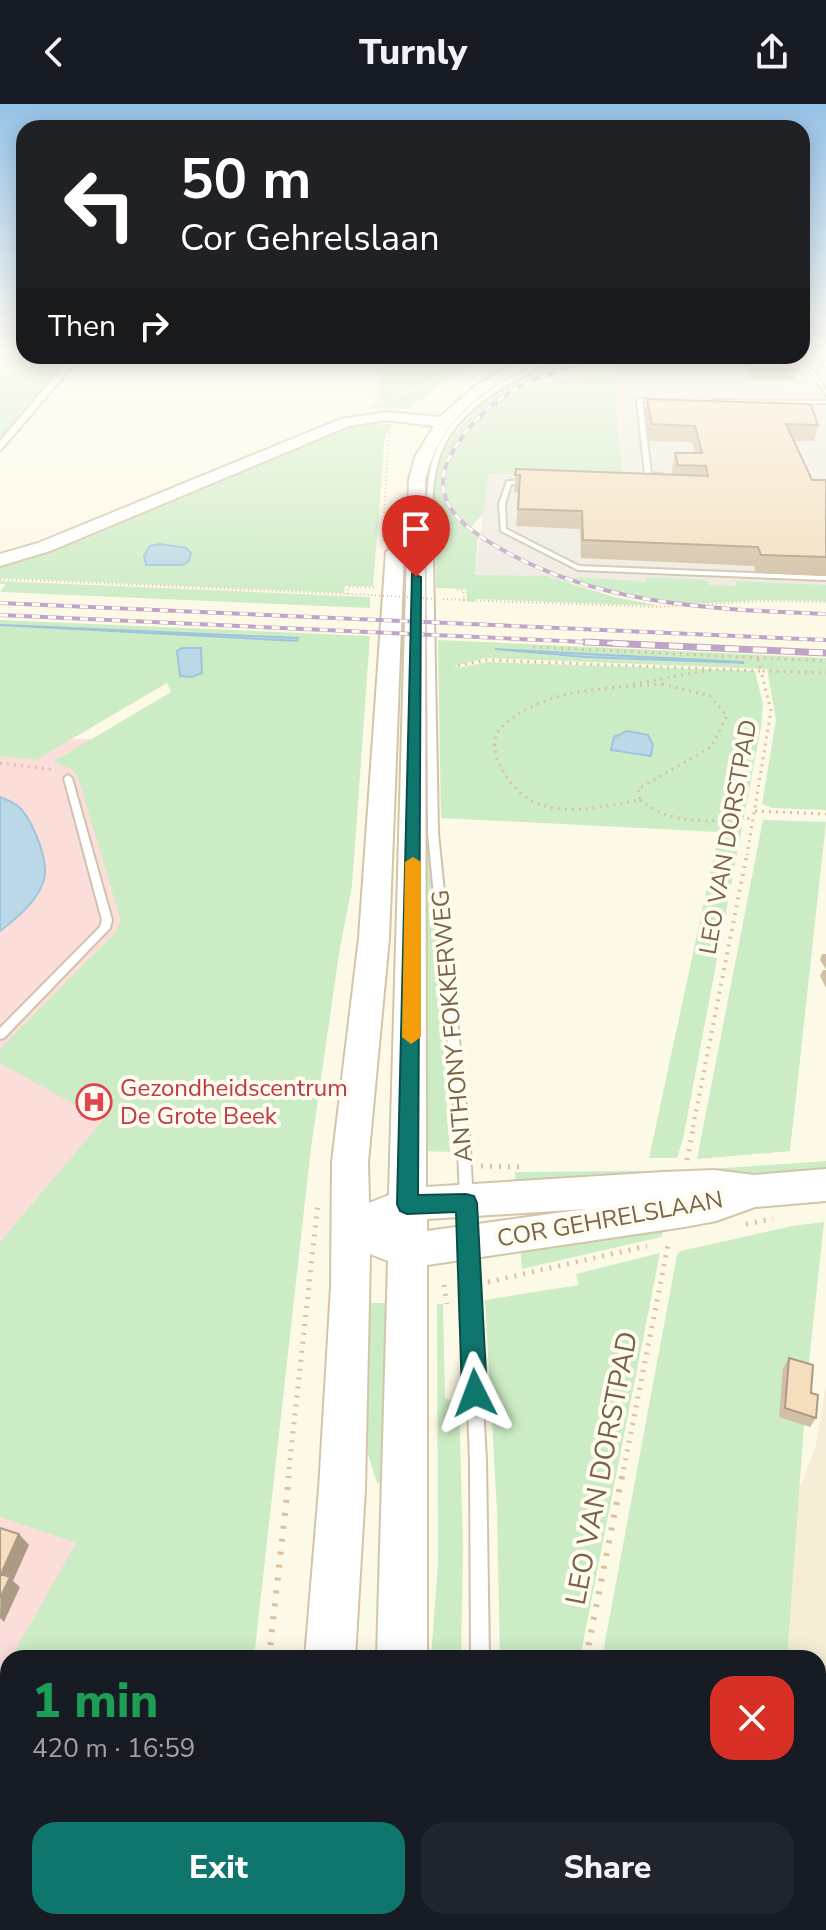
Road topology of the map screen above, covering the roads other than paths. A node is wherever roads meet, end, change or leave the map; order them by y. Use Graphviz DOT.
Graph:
graph roads {
  1 [pos="310,437"];
  2 [pos="411,437"];
  3 [pos="420,437"];
  4 [pos="449,437"];
  5 [pos="643,437"];
  6 [pos="648,475"];
  7 [pos="660,475"];
  8 [pos="635,481"];
  9 [pos="540,484"];
  10 [pos="1,565"];
  11 [pos="826,578"];
  12 [pos="68,778"];
  13 [pos="0,1035"];
  14 [pos="826,1185"];
  15 [pos="754,1191"];
  16 [pos="466,1203"];
  17 [pos="407,1204"];
  18 [pos="351,1228"];
  19 [pos="468,1243"];
  20 [pos="406,1251"];
  21 [pos="331,1650"];
  22 [pos="402,1650"];
  23 [pos="480,1650"];
  1 -- 10 [label="main road"];
  2 -- 18 [label="main road, ANTHONY FOKKERWEG"];
  3 -- 17 [label="main road, ANTHONY FOKKERWEG"];
  4 -- 16 [label="lane, ANTHONY FOKKERWEG"];
  5 -- 6 [label="lane"];
  6 -- 7 [label="lane"];
  6 -- 8 [label="lane"];
  9 -- 11 [label="lane"];
  12 -- 13 [label="lane"];
  14 -- 15 [label="main road, COR GEHRELSLAAN"];
  15 -- 16 [label="main road, COR GEHRELSLAAN"];
  15 -- 19 [label="main road, COR GEHRELSLAAN"];
  16 -- 17 [label="main road, COR GEHRELSLAAN"];
  16 -- 19 [label="lane, ANTHONY FOKKERWEG"];
  17 -- 18 [label="main road, COR GEHRELSLAAN"];
  17 -- 20 [label="main road, ANTHONY FOKKERWEG"];
  18 -- 20 [label="main road"];
  18 -- 21 [label="main road, ANTHONY FOKKERWEG"];
  19 -- 20 [label="main road, COR GEHRELSLAAN"];
  19 -- 23 [label="lane, ANTHONY FOKKERWEG"];
  20 -- 22 [label="main road, ANTHONY FOKKERWEG"];
}
